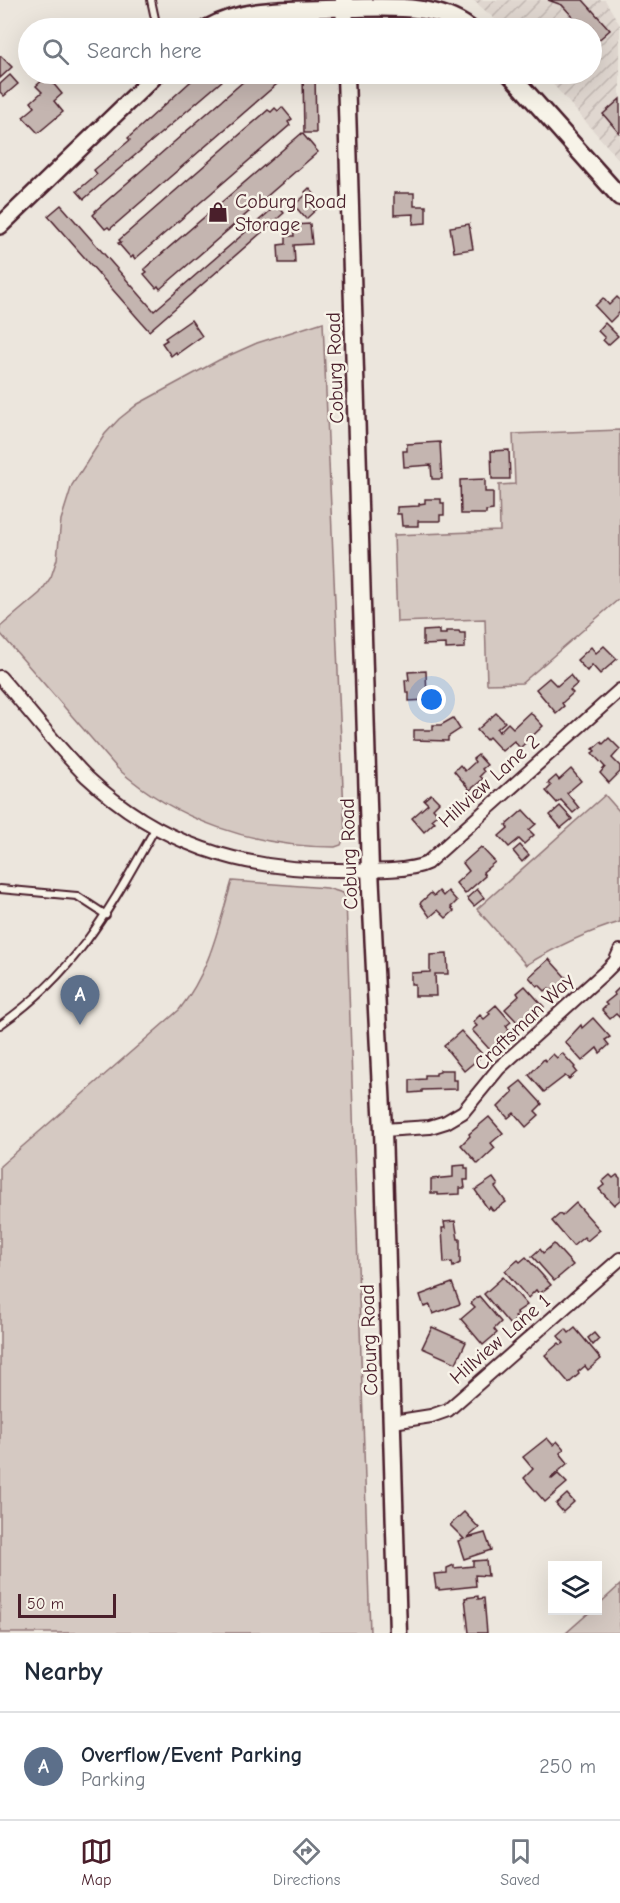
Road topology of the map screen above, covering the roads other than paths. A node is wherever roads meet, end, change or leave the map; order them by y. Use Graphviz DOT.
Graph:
graph roads {
  1 [pos="151,0"];
  2 [pos="344,4"];
  3 [pos="155,18"];
  4 [pos="230,18"];
  5 [pos="448,18"];
  6 [pos="147,84"];
  7 [pos="346,84"];
  8 [pos="519,84"];
  9 [pos="620,197"];
  10 [pos="0,226"];
  11 [pos="0,677"];
  12 [pos="620,690"];
  13 [pos="156,827"];
  14 [pos="370,870"];
  15 [pos="0,889"];
  16 [pos="106,915"];
  17 [pos="620,951"];
  18 [pos="0,1025"];
  19 [pos="383,1130"];
  20 [pos="620,1259"];
  21 [pos="393,1422"];
  22 [pos="398,1633"];
  1 -- 3 [label="lane"];
  2 -- 4 [label="street"];
  2 -- 5 [label="main road"];
  6 -- 10 [label="street"];
  7 -- 14 [label="main road, Coburg Road"];
  8 -- 9 [label="main road"];
  11 -- 13 [label="street, Hillview Lane 2"];
  12 -- 14 [label="street, Hillview Lane 2"];
  13 -- 14 [label="street, Hillview Lane 2"];
  13 -- 16 [label="lane"];
  14 -- 19 [label="main road, Coburg Road"];
  15 -- 16 [label="lane"];
  16 -- 18 [label="lane"];
  17 -- 19 [label="street, Craftsman Way"];
  19 -- 21 [label="main road, Coburg Road"];
  20 -- 21 [label="street, Hillview Lane 1"];
  21 -- 22 [label="main road, Coburg Road"];
}
